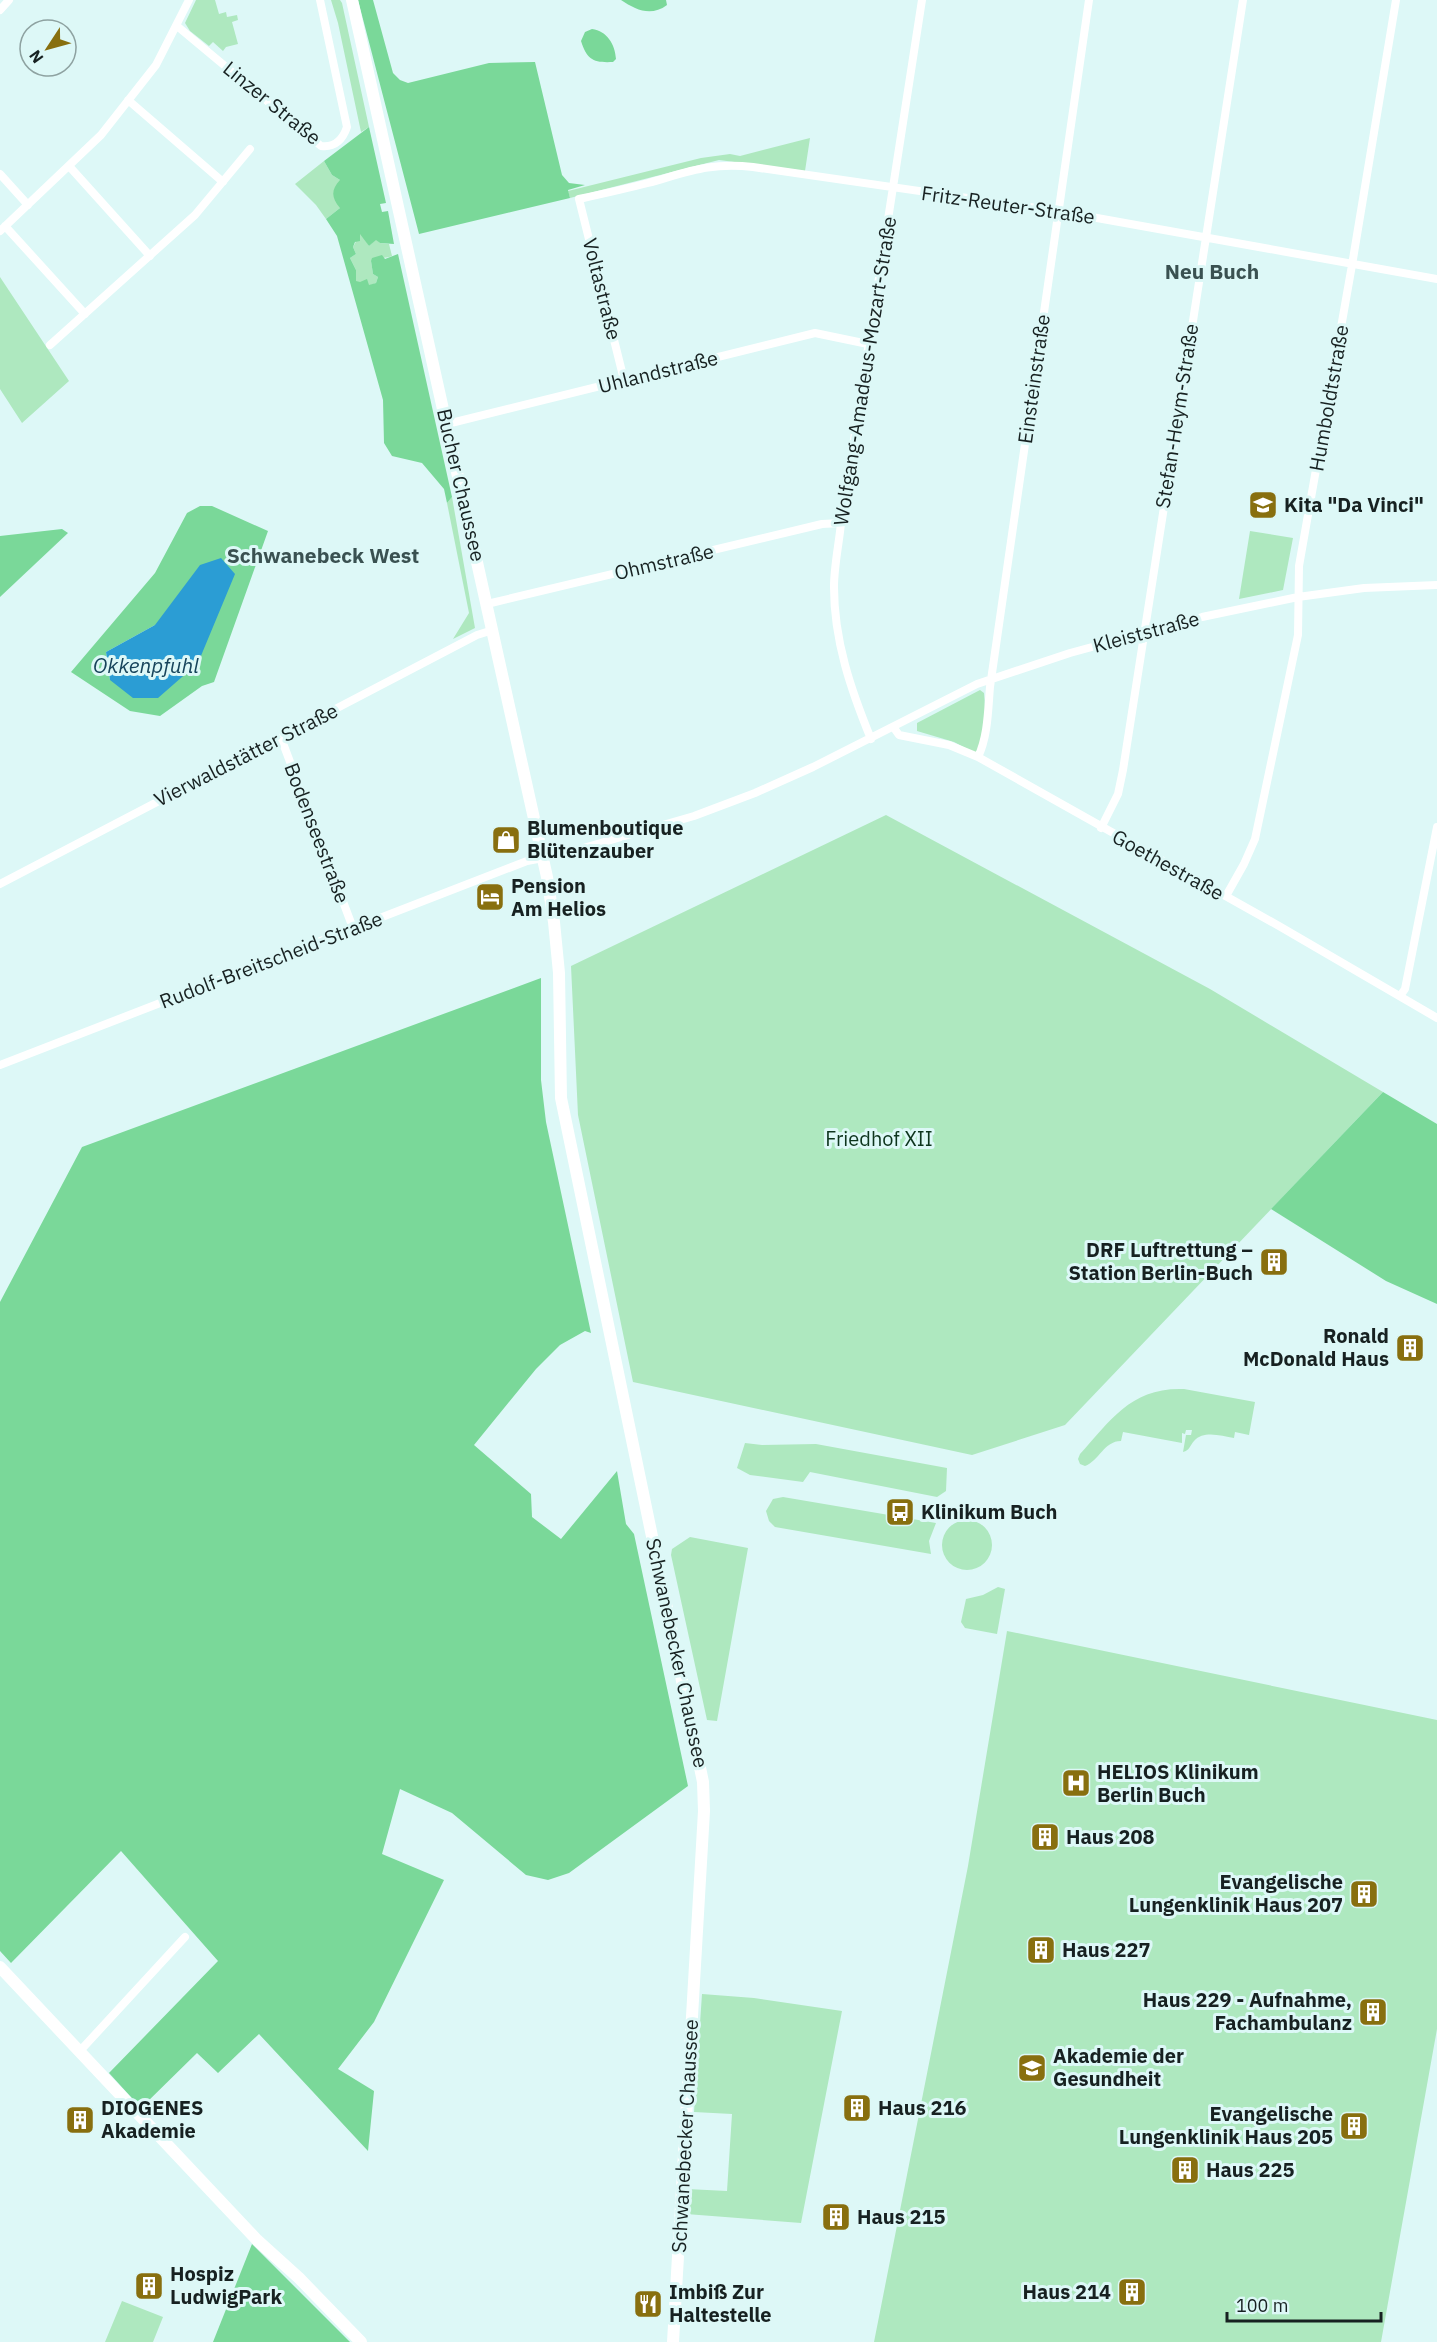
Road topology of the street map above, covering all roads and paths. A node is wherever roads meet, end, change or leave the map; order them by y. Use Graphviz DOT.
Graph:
graph roads {
  1 [pos="9,0"];
  2 [pos="189,0"];
  3 [pos="320,0"];
  4 [pos="352,0"];
  5 [pos="922,0"];
  6 [pos="1089,0"];
  7 [pos="1243,0"];
  8 [pos="1396,0"];
  9 [pos="0,10"];
  10 [pos="177,26"];
  11 [pos="128,100"];
  12 [pos="250,149"];
  13 [pos="69,166"];
  14 [pos="0,174"];
  15 [pos="223,182"];
  16 [pos="893,188"];
  17 [pos="579,199"];
  18 [pos="28,205"];
  19 [pos="1058,211"];
  20 [pos="2,229"];
  21 [pos="1206,237"];
  22 [pos="150,256"];
  23 [pos="1352,265"];
  24 [pos="1437,279"];
  25 [pos="84,314"];
  26 [pos="868,344"];
  27 [pos="50,345"];
  28 [pos="624,380"];
  29 [pos="447,424"];
  30 [pos="841,523"];
  31 [pos="1437,585"];
  32 [pos="1298,597"];
  33 [pos="487,604"];
  34 [pos="493,630"];
  35 [pos="1144,632"];
  36 [pos="992,678"];
  37 [pos="894,728"];
  38 [pos="281,738"];
  39 [pos="871,739"];
  40 [pos="978,758"];
  41 [pos="1437,827"];
  42 [pos="1101,828"];
  43 [pos="543,858"];
  44 [pos="1434,864"];
  45 [pos="0,884"];
  46 [pos="1226,896"];
  47 [pos="353,928"];
  48 [pos="559,973"];
  49 [pos="1400,996"];
  50 [pos="1437,1017"];
  51 [pos="0,1065"];
  52 [pos="185,1937"];
  53 [pos="0,1967"];
  54 [pos="79,2052"];
  55 [pos="361,2342"];
  56 [pos="673,2342"];
  1 -- 9 [label="street"];
  2 -- 10 [label="street"];
  3 -- 10 [label="street, Linzer Straße"];
  4 -- 29 [label="main road, Bucher Chaussee"];
  5 -- 16 [label="street, Wolfgang-Amadeus-Mozart-Straße"];
  6 -- 19 [label="street, Einsteinstraße"];
  7 -- 21 [label="street, Stefan-Heym-Straße"];
  8 -- 23 [label="street, Humboldtstraße"];
  10 -- 11 [label="street"];
  11 -- 13 [label="street"];
  11 -- 15 [label="street"];
  12 -- 15 [label="street"];
  13 -- 18 [label="street"];
  13 -- 22 [label="street"];
  14 -- 18 [label="street"];
  15 -- 22 [label="street"];
  16 -- 17 [label="street, Fritz-Reuter-Straße"];
  16 -- 19 [label="street, Fritz-Reuter-Straße"];
  16 -- 26 [label="street, Wolfgang-Amadeus-Mozart-Straße"];
  17 -- 28 [label="street, Voltastraße"];
  18 -- 20 [label="street"];
  19 -- 21 [label="street, Fritz-Reuter-Straße"];
  19 -- 36 [label="street, Einsteinstraße"];
  20 -- 25 [label="street"];
  21 -- 23 [label="street, Fritz-Reuter-Straße"];
  21 -- 35 [label="street, Stefan-Heym-Straße"];
  22 -- 25 [label="street"];
  23 -- 24 [label="street, Fritz-Reuter-Straße"];
  23 -- 32 [label="street, Humboldtstraße"];
  25 -- 27 [label="street"];
  26 -- 28 [label="street, Uhlandstraße"];
  26 -- 30 [label="street, Wolfgang-Amadeus-Mozart-Straße"];
  28 -- 29 [label="street, Uhlandstraße"];
  29 -- 33 [label="main road, Bucher Chaussee"];
  30 -- 33 [label="street, Ohmstraße"];
  30 -- 39 [label="street, Wolfgang-Amadeus-Mozart-Straße"];
  31 -- 32 [label="street, Kleiststraße"];
  32 -- 35 [label="street, Kleiststraße"];
  32 -- 46 [label="street, Humboldtstraße"];
  33 -- 34 [label="main road, Bucher Chaussee"];
  34 -- 38 [label="street, Vierwaldstätter Straße"];
  34 -- 43 [label="main road, Bucher Chaussee"];
  35 -- 36 [label="street, Kleiststraße"];
  35 -- 42 [label="street, Stefan-Heym-Straße"];
  36 -- 37 [label="street, Kleiststraße"];
  36 -- 40 [label="street, Einsteinstraße"];
  37 -- 39 [label="street, Kleiststraße"];
  37 -- 40 [label="street, Goethestraße"];
  38 -- 45 [label="street, Vierwaldstätter Straße"];
  38 -- 47 [label="street, Bodenseestraße"];
  39 -- 43 [label="street, Rudolf-Breitscheid-Straße"];
  40 -- 42 [label="street, Goethestraße"];
  41 -- 44 [label="street"];
  42 -- 46 [label="street, Goethestraße"];
  43 -- 47 [label="street, Rudolf-Breitscheid-Straße"];
  43 -- 48 [label="main road, Bucher Chaussee"];
  44 -- 49 [label="street"];
  46 -- 49 [label="street, Goethestraße"];
  47 -- 51 [label="street, Rudolf-Breitscheid-Straße"];
  48 -- 56 [label="main road, Schwanebecker Chaussee"];
  49 -- 50 [label="street, Goethestraße"];
  52 -- 54 [label="street"];
  53 -- 54 [label="main road"];
  54 -- 55 [label="main road"];
}
